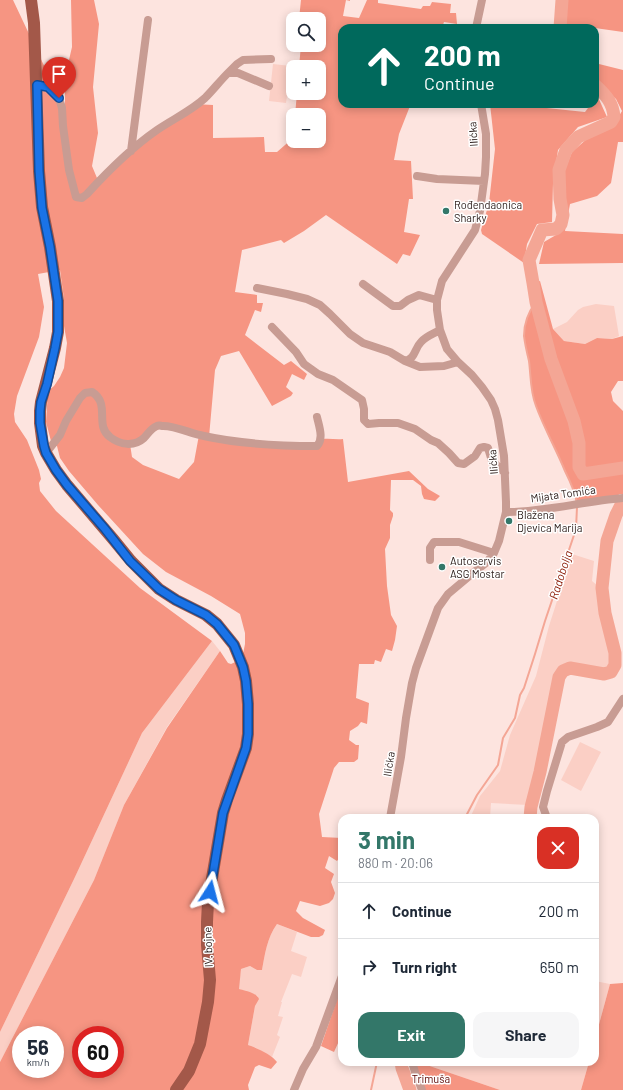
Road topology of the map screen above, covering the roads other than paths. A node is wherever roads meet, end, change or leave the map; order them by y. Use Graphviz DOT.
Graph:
graph roads {
  1 [pos="31,0"];
  2 [pos="482,0"];
  3 [pos="148,20"];
  4 [pos="477,24"];
  5 [pos="271,59"];
  6 [pos="228,73"];
  7 [pos="37,85"];
  8 [pos="269,86"];
  9 [pos="482,108"];
  10 [pos="130,151"];
  11 [pos="417,176"];
  12 [pos="484,181"];
  13 [pos="363,284"];
  14 [pos="257,288"];
  15 [pos="437,300"];
  16 [pos="272,327"];
  17 [pos="440,330"];
  18 [pos="405,361"];
  19 [pos="458,362"];
  20 [pos="317,417"];
  21 [pos="46,453"];
  22 [pos="504,473"];
  23 [pos="623,498"];
  24 [pos="506,512"];
  25 [pos="494,553"];
  26 [pos="430,560"];
  27 [pos="623,699"];
  28 [pos="391,814"];
  29 [pos="546,814"];
  30 [pos="338,987"];
  31 [pos="413,1066"];
  32 [pos="176,1090"];
  33 [pos="294,1090"];
  34 [pos="422,1090"];
  1 -- 7 [label="main road, IV. bojne"];
  2 -- 4 [label="street"];
  3 -- 10 [label="street"];
  5 -- 6 [label="street"];
  6 -- 8 [label="street"];
  6 -- 10 [label="street"];
  7 -- 10 [label="street"];
  7 -- 21 [label="main road, IV. bojne"];
  9 -- 12 [label="street, Ilićka"];
  11 -- 12 [label="street"];
  12 -- 15 [label="street, Ilićka"];
  13 -- 15 [label="street"];
  14 -- 18 [label="street"];
  15 -- 17 [label="street, Ilićka"];
  16 -- 22 [label="street"];
  17 -- 18 [label="street"];
  17 -- 19 [label="street, Ilićka"];
  18 -- 19 [label="street"];
  19 -- 22 [label="street, Ilićka"];
  20 -- 21 [label="street"];
  21 -- 32 [label="main road, IV. bojne"];
  22 -- 24 [label="street, Ilićka"];
  23 -- 24 [label="street, Mijata Tomića"];
  24 -- 25 [label="street, Ilićka"];
  25 -- 26 [label="street"];
  25 -- 28 [label="street, Ilićka"];
  27 -- 29 [label="street"];
  30 -- 33 [label="street"];
  31 -- 34 [label="street"];
}
